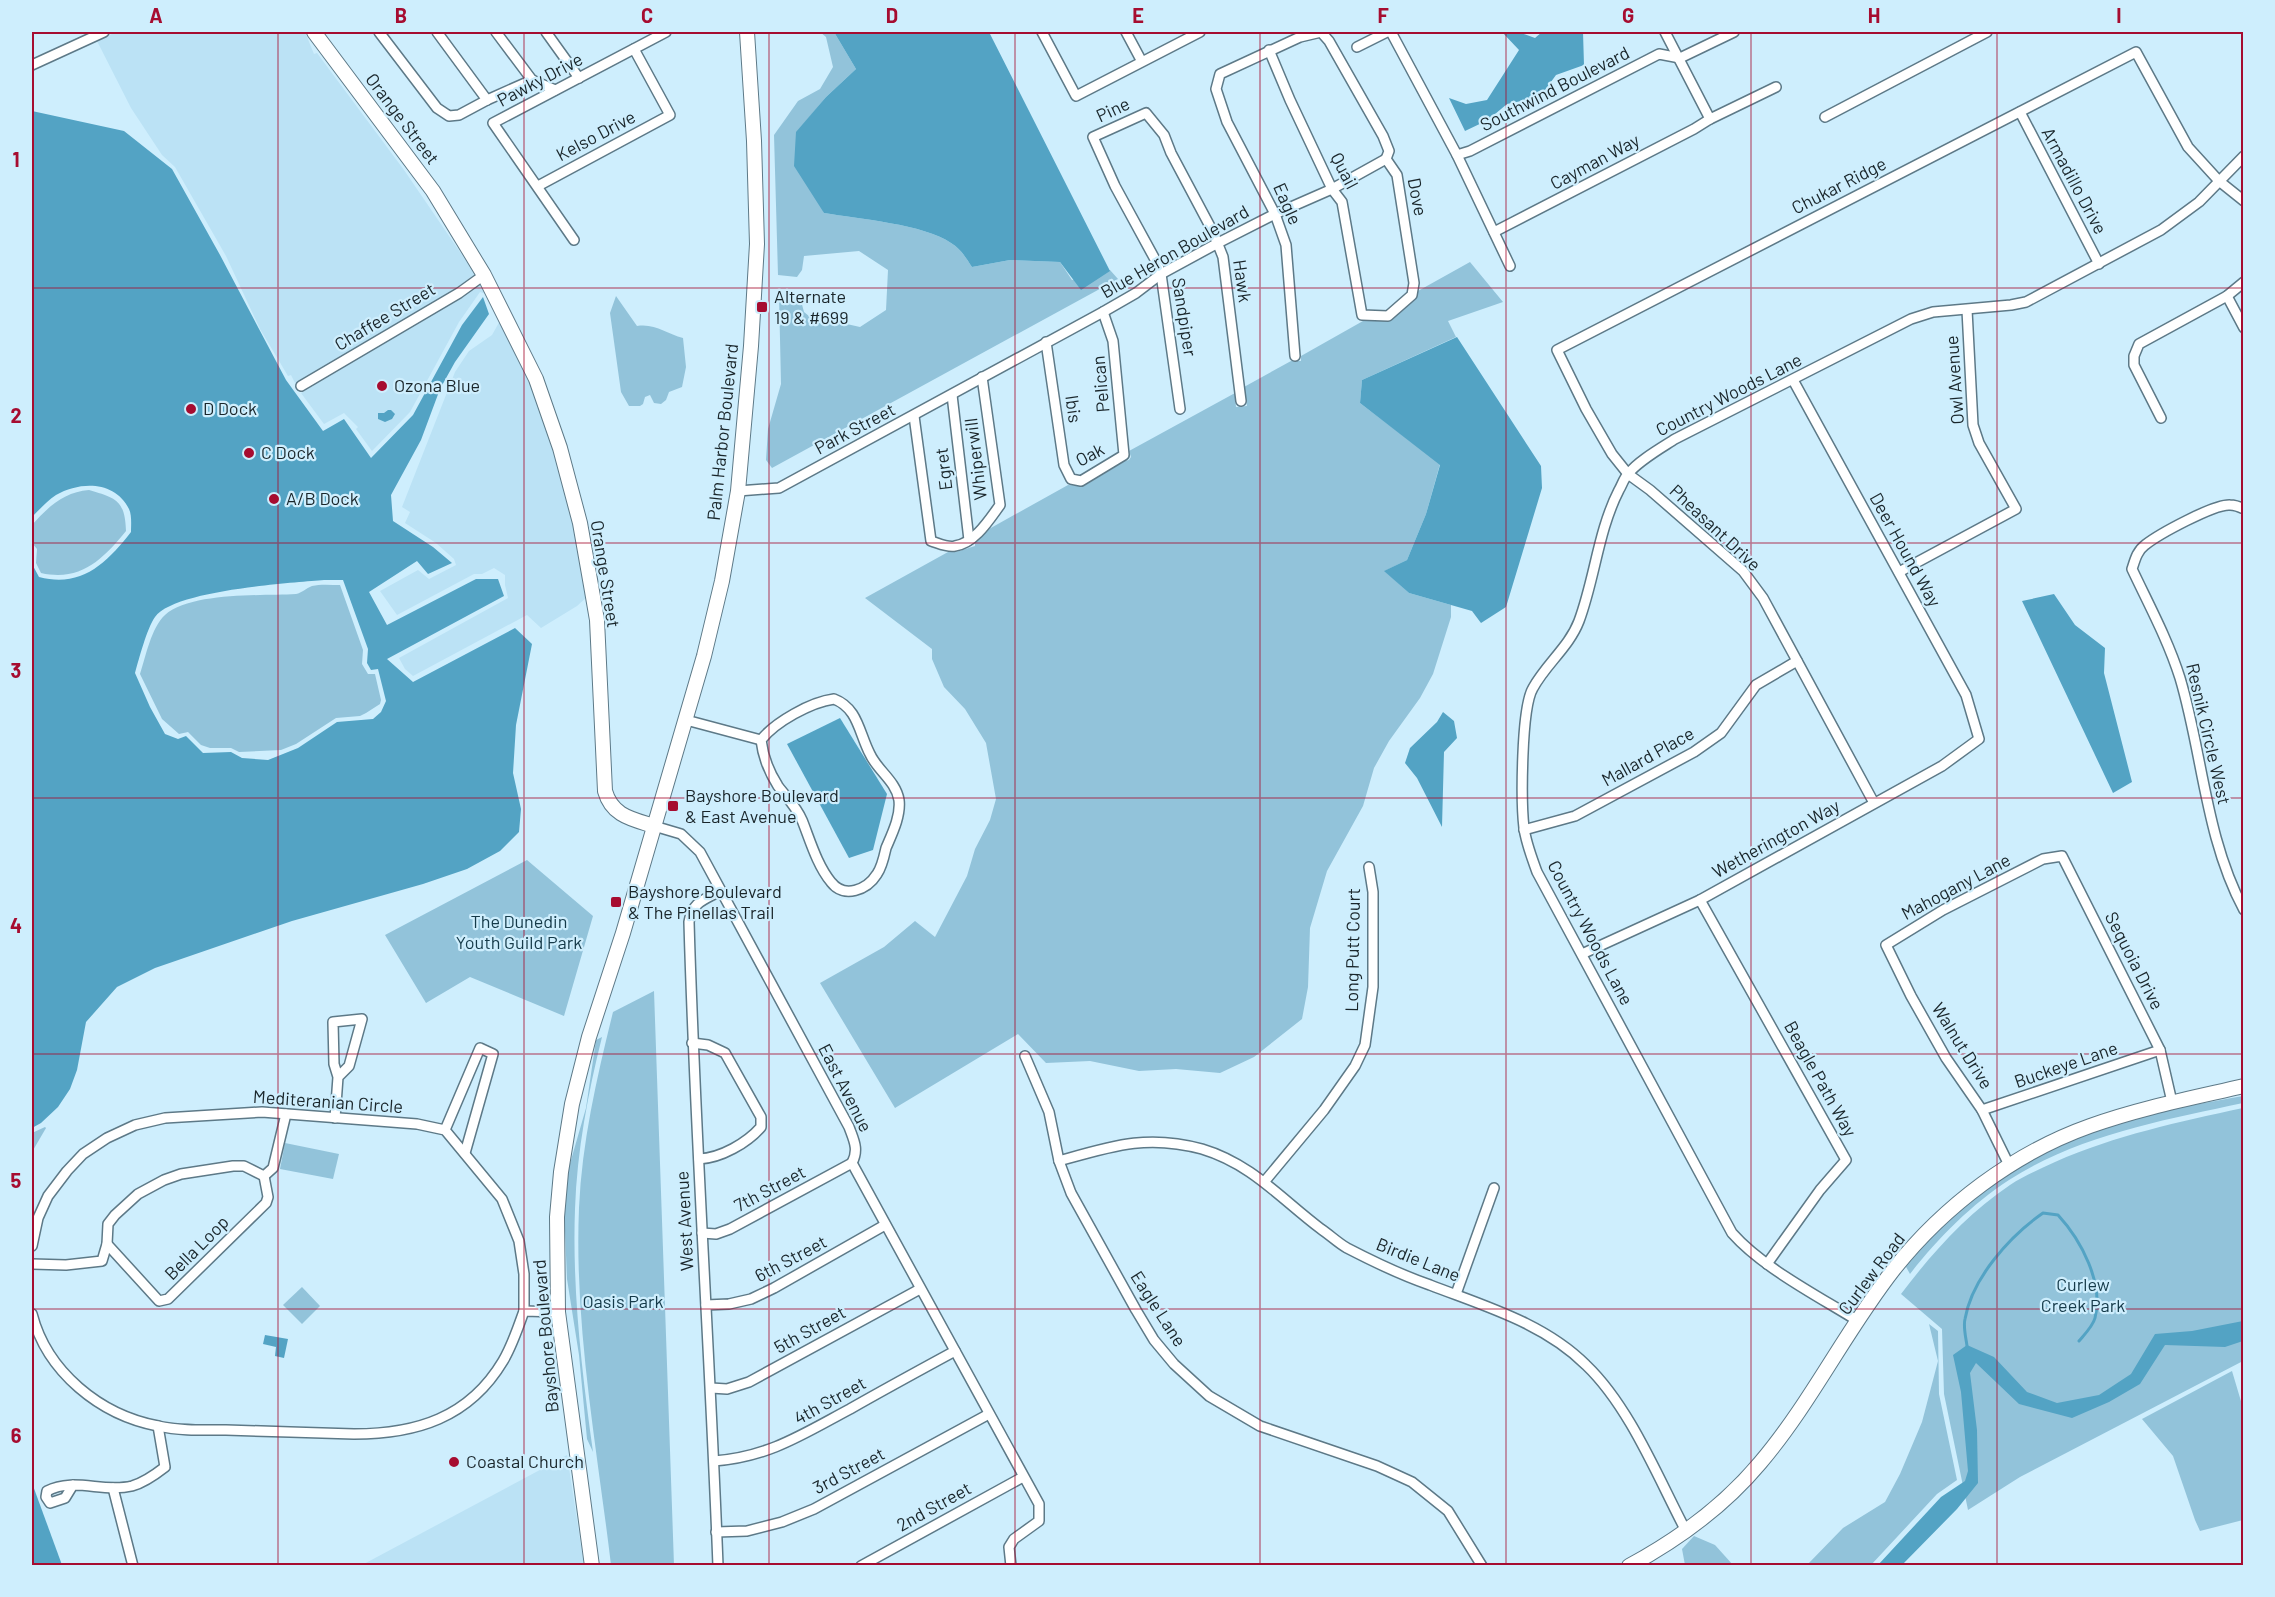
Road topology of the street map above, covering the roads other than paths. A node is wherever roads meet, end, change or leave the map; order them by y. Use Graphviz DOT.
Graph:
graph roads {
  1 [pos="104,32"];
  2 [pos="314,32"];
  3 [pos="379,32"];
  4 [pos="437,32"];
  5 [pos="496,32"];
  6 [pos="546,32"];
  7 [pos="666,32"];
  8 [pos="747,32"];
  9 [pos="1041,32"];
  10 [pos="1126,32"];
  11 [pos="1200,32"];
  12 [pos="1321,32"];
  13 [pos="1389,32"];
  14 [pos="1665,32"];
  15 [pos="1734,32"];
  16 [pos="1987,32"];
  17 [pos="1357,47"];
  18 [pos="634,49"];
  19 [pos="1269,50"];
  20 [pos="1680,58"];
  21 [pos="1141,60"];
  22 [pos="32,65"];
  23 [pos="579,78"];
  24 [pos="532,80"];
  25 [pos="1776,87"];
  26 [pos="555,90"];
  27 [pos="488,100"];
  28 [pos="2020,112"];
  29 [pos="1146,113"];
  30 [pos="1825,117"];
  31 [pos="1710,119"];
  32 [pos="1093,137"];
  33 [pos="1457,155"];
  34 [pos="2244,156"];
  35 [pos="1386,159"];
  36 [pos="2218,181"];
  37 [pos="538,186"];
  38 [pos="1332,189"];
  39 [pos="2244,201"];
  40 [pos="1275,214"];
  41 [pos="1494,232"];
  42 [pos="574,240"];
  43 [pos="1218,243"];
  44 [pos="2099,264"];
  45 [pos="1510,266"];
  46 [pos="484,274"];
  47 [pos="1161,274"];
  48 [pos="2244,282"];
  49 [pos="2227,296"];
  50 [pos="1967,310"];
  51 [pos="1103,312"];
  52 [pos="1362,315"];
  53 [pos="2244,328"];
  54 [pos="1046,342"];
  55 [pos="1557,350"];
  56 [pos="1295,356"];
  57 [pos="982,377"];
  58 [pos="1793,380"];
  59 [pos="301,386"];
  60 [pos="952,395"];
  61 [pos="1241,401"];
  62 [pos="1180,409"];
  63 [pos="914,416"];
  64 [pos="2161,418"];
  65 [pos="1124,455"];
  66 [pos="1628,474"];
  67 [pos="1071,479"];
  68 [pos="738,491"];
  69 [pos="2244,509"];
  70 [pos="969,540"];
  71 [pos="1899,572"];
  72 [pos="1797,661"];
  73 [pos="686,720"];
  74 [pos="1979,739"];
  75 [pos="761,740"];
  76 [pos="1874,803"];
  77 [pos="654,826"];
  78 [pos="1524,830"];
  79 [pos="2043,859"];
  80 [pos="1369,867"];
  81 [pos="720,891"];
  82 [pos="1700,900"];
  83 [pos="2244,910"];
  84 [pos="1886,945"];
  85 [pos="1582,954"];
  86 [pos="692,1043"];
  87 [pos="2160,1050"];
  88 [pos="1025,1056"];
  89 [pos="339,1077"];
  90 [pos="2244,1086"];
  91 [pos="2172,1102"];
  92 [pos="1982,1110"];
  93 [pos="286,1114"];
  94 [pos="335,1118"];
  95 [pos="446,1130"];
  96 [pos="465,1153"];
  97 [pos="699,1159"];
  98 [pos="1059,1161"];
  99 [pos="852,1163"];
  100 [pos="2009,1166"];
  101 [pos="264,1176"];
  102 [pos="1265,1181"];
  103 [pos="1494,1188"];
  104 [pos="885,1226"];
  105 [pos="702,1233"];
  106 [pos="107,1244"];
  107 [pos="32,1246"];
  108 [pos="32,1264"];
  109 [pos="1767,1264"];
  110 [pos="920,1288"];
  111 [pos="1456,1294"];
  112 [pos="706,1305"];
  113 [pos="524,1311"];
  114 [pos="558,1312"];
  115 [pos="32,1314"];
  116 [pos="1858,1322"];
  117 [pos="955,1351"];
  118 [pos="711,1388"];
  119 [pos="989,1414"];
  120 [pos="158,1426"];
  121 [pos="714,1461"];
  122 [pos="1023,1477"];
  123 [pos="73,1485"];
  124 [pos="113,1488"];
  125 [pos="716,1532"];
  126 [pos="1686,1532"];
  127 [pos="1012,1565"];
  128 [pos="133,1566"];
  129 [pos="592,1566"];
  130 [pos="718,1566"];
  131 [pos="861,1566"];
  132 [pos="1482,1566"];
  133 [pos="1629,1566"];
  1 -- 22 [label="street"];
  2 -- 46 [label="main road, Orange Street"];
  3 -- 27 [label="street"];
  4 -- 27 [label="street"];
  5 -- 24 [label="street"];
  6 -- 23 [label="street"];
  7 -- 18 [label="street, Pawky Drive"];
  8 -- 68 [label="main road, Palm Harbor Boulevard"];
  9 -- 21 [label="street"];
  10 -- 21 [label="street"];
  11 -- 21 [label="street"];
  12 -- 19 [label="street"];
  12 -- 35 [label="street, Dove"];
  13 -- 17 [label="street"];
  13 -- 33 [label="street"];
  14 -- 20 [label="street"];
  15 -- 20 [label="street, Southwind Boulevard"];
  16 -- 30 [label="street"];
  18 -- 23 [label="street, Pawky Drive"];
  18 -- 37 [label="street, Kelso Drive"];
  19 -- 38 [label="street, Quail"];
  19 -- 40 [label="street, Eagle"];
  20 -- 31 [label="street"];
  20 -- 33 [label="street, Southwind Boulevard"];
  23 -- 26 [label="street, Pawky Drive"];
  24 -- 26 [label="street"];
  24 -- 27 [label="street"];
  25 -- 31 [label="street, Cayman Way"];
  26 -- 37 [label="street, Pawky Drive"];
  28 -- 36 [label="street, Chukar Ridge"];
  28 -- 44 [label="street, Armadillo Drive"];
  28 -- 55 [label="street, Chukar Ridge"];
  29 -- 32 [label="street, Pine"];
  29 -- 43 [label="street, Hawk"];
  31 -- 41 [label="street, Cayman Way"];
  32 -- 47 [label="street, Sandpiper"];
  33 -- 41 [label="street"];
  34 -- 36 [label="street, Country Woods Lane"];
  35 -- 38 [label="street, Blue Heron Boulevard"];
  35 -- 52 [label="street, Dove"];
  36 -- 39 [label="street"];
  36 -- 44 [label="street, Country Woods Lane"];
  37 -- 42 [label="street"];
  38 -- 40 [label="street, Blue Heron Boulevard"];
  38 -- 52 [label="street, Quail"];
  40 -- 43 [label="street, Blue Heron Boulevard"];
  40 -- 56 [label="street, Eagle"];
  41 -- 45 [label="street"];
  43 -- 47 [label="street, Blue Heron Boulevard"];
  43 -- 61 [label="street, Hawk"];
  44 -- 50 [label="street, Country Woods Lane"];
  46 -- 59 [label="street, Chaffee Street"];
  46 -- 77 [label="main road, Orange Street"];
  47 -- 51 [label="street, Blue Heron Boulevard"];
  47 -- 62 [label="street, Sandpiper"];
  48 -- 49 [label="street"];
  49 -- 53 [label="street"];
  49 -- 64 [label="street"];
  50 -- 58 [label="street, Country Woods Lane"];
  50 -- 71 [label="street, Owl Avenue"];
  51 -- 54 [label="street, Blue Heron Boulevard"];
  51 -- 65 [label="street, Pelican"];
  54 -- 57 [label="street, Blue Heron Boulevard"];
  54 -- 67 [label="street, Ibis"];
  55 -- 66 [label="street, Pheasant Drive"];
  57 -- 60 [label="street, Park Street"];
  57 -- 70 [label="street, Whiperwill"];
  58 -- 66 [label="street, Country Woods Lane"];
  58 -- 71 [label="street, Deer Hound Way"];
  60 -- 63 [label="street, Park Street"];
  60 -- 70 [label="street, Egret"];
  63 -- 68 [label="street, Park Street"];
  63 -- 70 [label="street"];
  65 -- 67 [label="street, Oak"];
  66 -- 72 [label="street, Pheasant Drive"];
  66 -- 78 [label="street, Country Woods Lane"];
  68 -- 73 [label="main road, Palm Harbor Boulevard"];
  69 -- 83 [label="street, Resnik Circle West"];
  71 -- 74 [label="street, Deer Hound Way"];
  72 -- 76 [label="street, Pheasant Drive"];
  72 -- 78 [label="street, Mallard Place"];
  73 -- 75 [label="street"];
  73 -- 77 [label="main road, Palm Harbor Boulevard"];
  74 -- 76 [label="street, Wetherington Way"];
  75 -- 75 [label="street"];
  76 -- 82 [label="street, Wetherington Way"];
  77 -- 81 [label="street, East Avenue"];
  77 -- 114 [label="main road, Bayshore Boulevard"];
  78 -- 85 [label="street, Country Woods Lane"];
  79 -- 84 [label="street, Mahogany Lane"];
  79 -- 87 [label="street, Sequoia Drive"];
  80 -- 102 [label="street, Long Putt Court"];
  81 -- 86 [label="street, West Avenue"];
  81 -- 99 [label="street, East Avenue"];
  82 -- 85 [label="street, Wetherington Way"];
  82 -- 109 [label="street, Beagle Path Way"];
  84 -- 92 [label="street, Walnut Drive"];
  85 -- 109 [label="street, Country Woods Lane"];
  86 -- 97 [label="street, West Avenue"];
  86 -- 97 [label="street"];
  87 -- 91 [label="street, Sequoia Drive"];
  87 -- 92 [label="street, Buckeye Lane"];
  88 -- 98 [label="street, Eagle Lane"];
  89 -- 89 [label="street"];
  89 -- 94 [label="street"];
  90 -- 91 [label="main road, Curlew Road"];
  91 -- 100 [label="main road, Curlew Road"];
  92 -- 100 [label="street, Walnut Drive"];
  93 -- 94 [label="street, Mediteranian Circle"];
  93 -- 101 [label="street, Bella Loop"];
  93 -- 107 [label="street, Mediteranian Circle"];
  94 -- 95 [label="street, Mediteranian Circle"];
  95 -- 96 [label="street"];
  95 -- 96 [label="street"];
  96 -- 113 [label="street"];
  97 -- 105 [label="street, West Avenue"];
  98 -- 102 [label="street, Birdie Lane"];
  98 -- 132 [label="street, Eagle Lane"];
  99 -- 104 [label="street, East Avenue"];
  99 -- 105 [label="street, 7th Street"];
  100 -- 116 [label="main road, Curlew Road"];
  101 -- 106 [label="street"];
  101 -- 106 [label="street, Bella Loop"];
  102 -- 111 [label="street, Birdie Lane"];
  103 -- 111 [label="street"];
  104 -- 110 [label="street, East Avenue"];
  104 -- 112 [label="street, 6th Street"];
  105 -- 112 [label="street, West Avenue"];
  106 -- 108 [label="street"];
  109 -- 116 [label="street, Country Woods Lane"];
  110 -- 117 [label="street, East Avenue"];
  110 -- 118 [label="street, 5th Street"];
  111 -- 126 [label="street, Birdie Lane"];
  112 -- 118 [label="street, West Avenue"];
  113 -- 114 [label="street"];
  113 -- 120 [label="street"];
  114 -- 129 [label="main road, Bayshore Boulevard"];
  115 -- 120 [label="street"];
  116 -- 126 [label="main road, Curlew Road"];
  117 -- 119 [label="street, East Avenue"];
  117 -- 121 [label="street, 4th Street"];
  118 -- 121 [label="street, West Avenue"];
  119 -- 122 [label="street, East Avenue"];
  119 -- 125 [label="street, 3rd Street"];
  120 -- 124 [label="street"];
  121 -- 125 [label="street, West Avenue"];
  122 -- 127 [label="street, East Avenue"];
  122 -- 131 [label="street, 2nd Street"];
  123 -- 124 [label="street"];
  124 -- 128 [label="street"];
  125 -- 130 [label="street, West Avenue"];
  126 -- 133 [label="main road, Curlew Road"];
}
